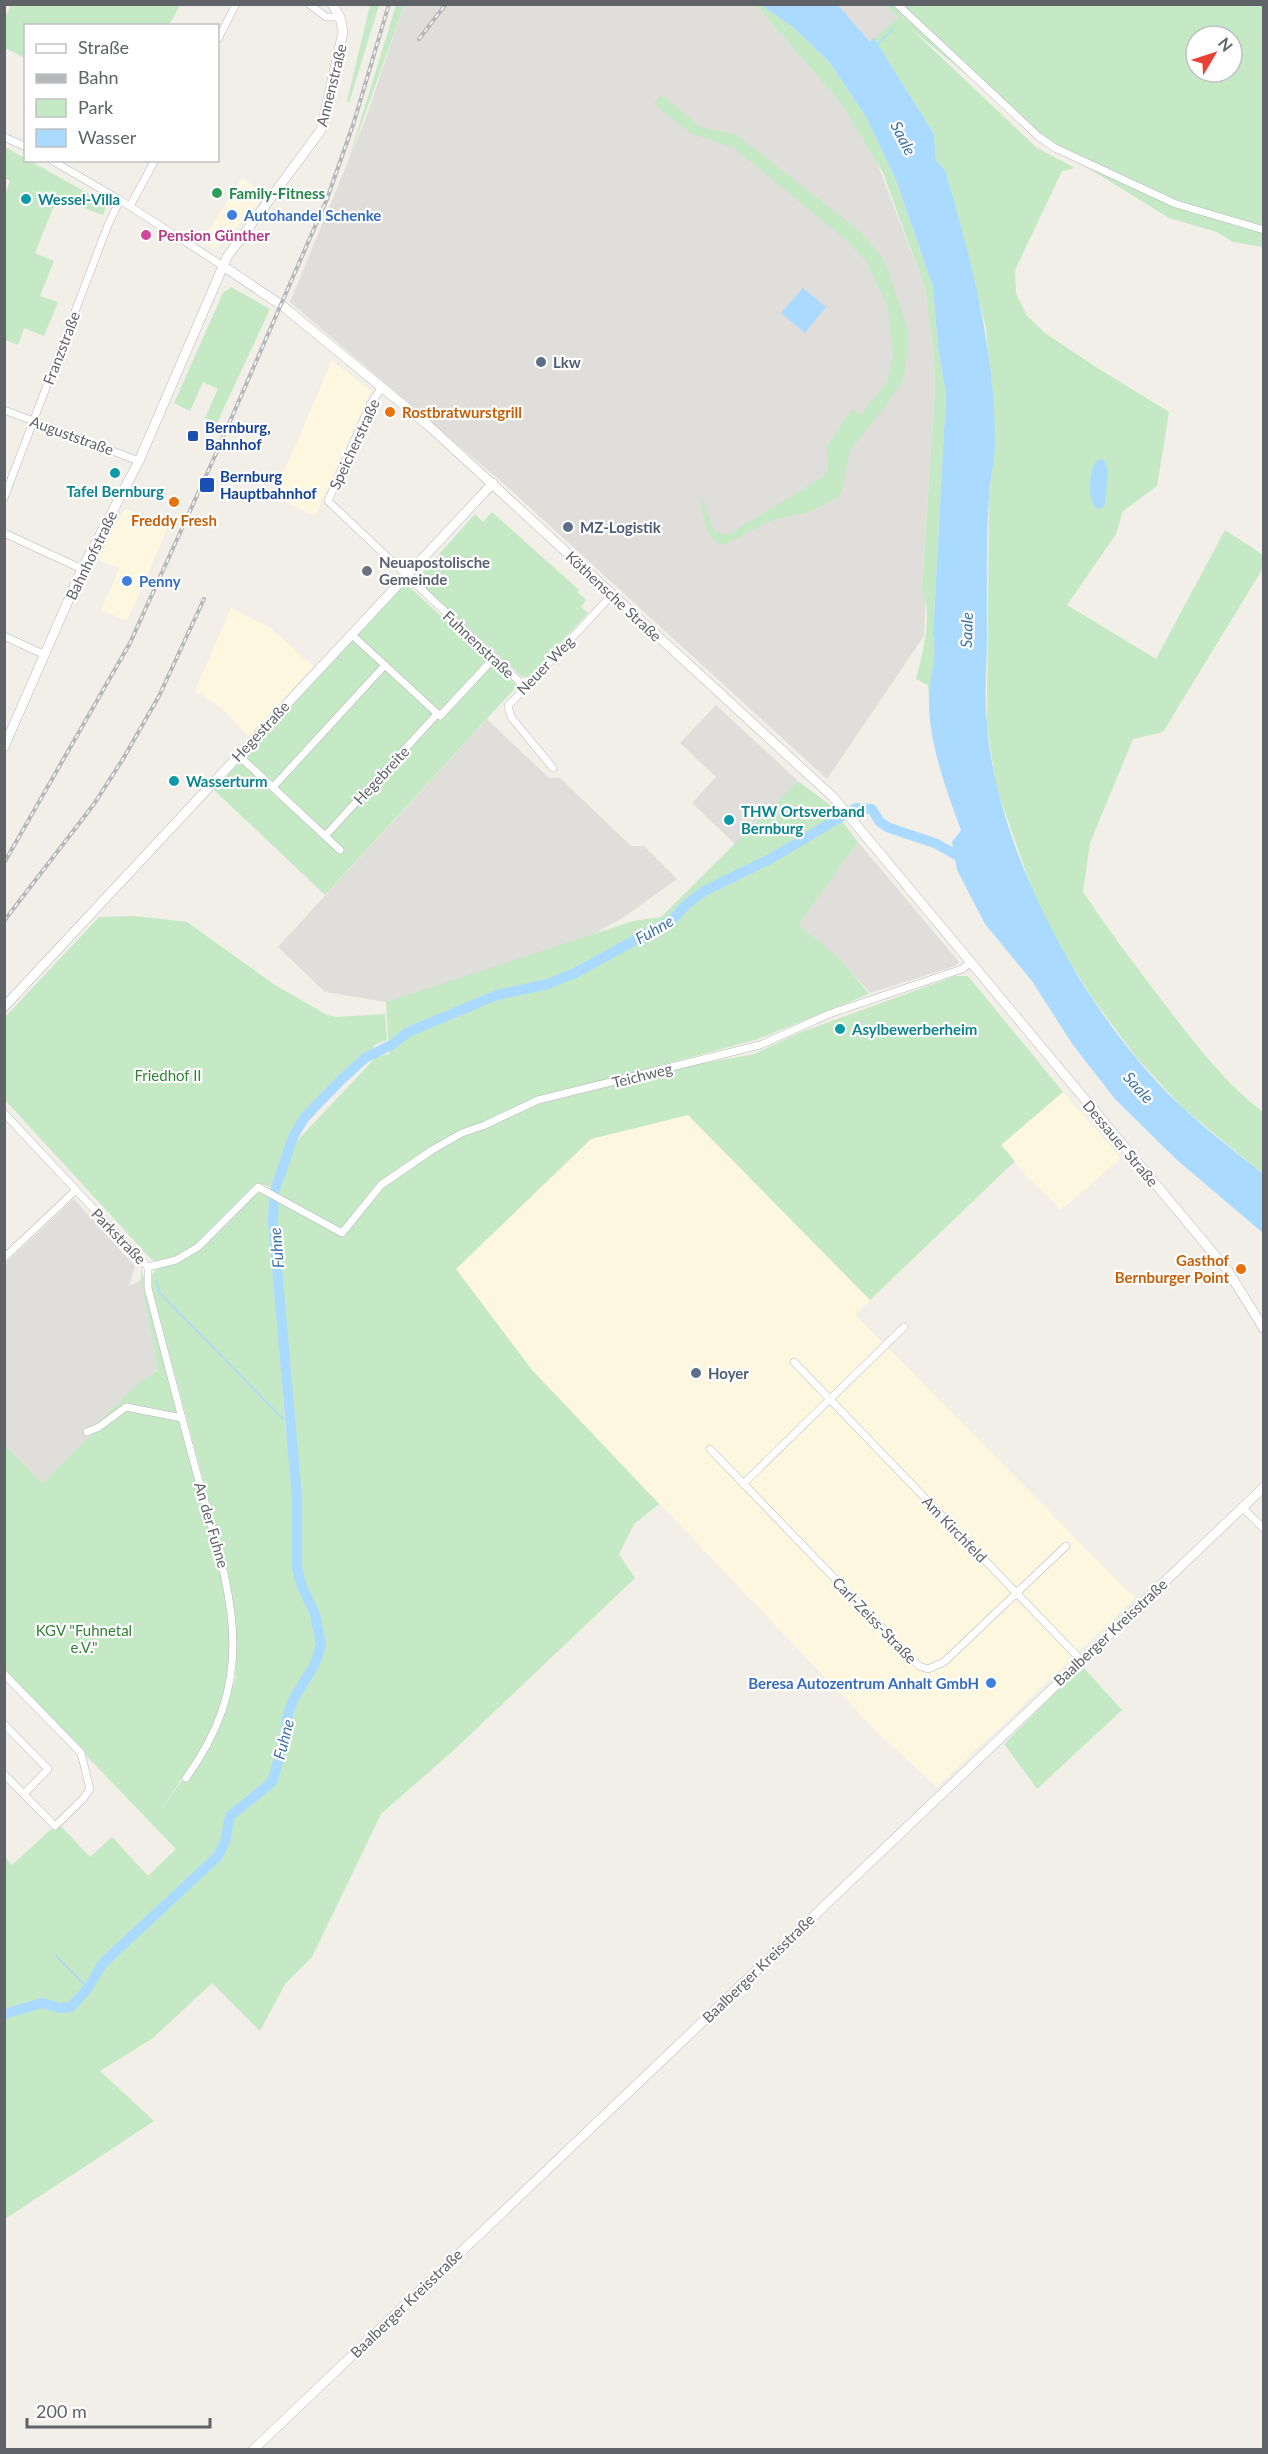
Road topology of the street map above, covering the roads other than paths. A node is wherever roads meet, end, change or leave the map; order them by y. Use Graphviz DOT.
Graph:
graph roads {
  1 [pos="236,4"];
  2 [pos="309,4"];
  3 [pos="332,4"];
  4 [pos="897,4"];
  5 [pos="340,17"];
  6 [pos="219,37"];
  7 [pos="4,137"];
  8 [pos="24,146"];
  9 [pos="54,162"];
  10 [pos="153,162"];
  11 [pos="120,200"];
  12 [pos="130,206"];
  13 [pos="1263,230"];
  14 [pos="223,266"];
  15 [pos="382,387"];
  16 [pos="4,410"];
  17 [pos="33,420"];
  18 [pos="139,461"];
  19 [pos="493,483"];
  20 [pos="4,498"];
  21 [pos="328,501"];
  22 [pos="4,533"];
  23 [pos="82,569"];
  24 [pos="405,576"];
  25 [pos="612,595"];
  26 [pos="351,634"];
  27 [pos="4,636"];
  28 [pos="45,655"];
  29 [pos="494,658"];
  30 [pos="385,665"];
  31 [pos="525,687"];
  32 [pos="437,714"];
  33 [pos="4,747"];
  34 [pos="238,755"];
  35 [pos="553,768"];
  36 [pos="273,787"];
  37 [pos="325,836"];
  38 [pos="340,850"];
  39 [pos="971,962"];
  40 [pos="4,1007"];
  41 [pos="4,1113"];
  42 [pos="76,1190"];
  43 [pos="342,1233"];
  44 [pos="4,1258"];
  45 [pos="148,1267"];
  46 [pos="904,1327"];
  47 [pos="1263,1329"];
  48 [pos="794,1362"];
  49 [pos="829,1399"];
  50 [pos="182,1418"];
  51 [pos="87,1432"];
  52 [pos="710,1449"];
  53 [pos="743,1484"];
  54 [pos="1263,1486"];
  55 [pos="1242,1507"];
  56 [pos="1263,1529"];
  57 [pos="1066,1546"];
  58 [pos="1016,1593"];
  59 [pos="1080,1659"];
  60 [pos="4,1674"];
  61 [pos="4,1724"];
  62 [pos="4,1774"];
  63 [pos="186,1778"];
  64 [pos="24,1794"];
  65 [pos="253,2450"];
  1 -- 6 [label="street"];
  2 -- 5 [label="street"];
  3 -- 5 [label="main road"];
  4 -- 13 [label="street"];
  5 -- 14 [label="main road, Annenstraße"];
  7 -- 8 [label="street"];
  9 -- 11 [label="street"];
  10 -- 12 [label="street"];
  11 -- 12 [label="street"];
  11 -- 17 [label="street, Franzstraße"];
  12 -- 14 [label="street"];
  14 -- 15 [label="main road, Köthensche Straße"];
  14 -- 18 [label="main road, Bahnhofstraße"];
  15 -- 19 [label="main road, Köthensche Straße"];
  15 -- 21 [label="street, Speicherstraße"];
  16 -- 17 [label="street, Auguststraße"];
  17 -- 18 [label="street, Auguststraße"];
  17 -- 20 [label="street, Franzstraße"];
  18 -- 23 [label="main road, Bahnhofstraße"];
  19 -- 24 [label="main road, Hegestraße"];
  19 -- 25 [label="main road, Köthensche Straße"];
  21 -- 24 [label="street, Fuhnenstraße"];
  22 -- 23 [label="street"];
  23 -- 28 [label="main road, Bahnhofstraße"];
  24 -- 26 [label="main road, Hegestraße"];
  24 -- 29 [label="street, Fuhnenstraße"];
  25 -- 31 [label="street, Neuer Weg"];
  25 -- 39 [label="main road, Köthensche Straße"];
  26 -- 30 [label="street"];
  26 -- 34 [label="main road, Hegestraße"];
  27 -- 28 [label="street"];
  28 -- 33 [label="main road, Bahnhofstraße"];
  29 -- 31 [label="street, Fuhnenstraße"];
  29 -- 32 [label="street, Hegebreite"];
  30 -- 32 [label="street"];
  30 -- 36 [label="street"];
  31 -- 35 [label="street, Neuer Weg"];
  32 -- 37 [label="street, Hegebreite"];
  34 -- 36 [label="street"];
  34 -- 40 [label="main road, Hegestraße"];
  36 -- 37 [label="street"];
  37 -- 38 [label="street"];
  39 -- 43 [label="street, Teichweg"];
  39 -- 47 [label="main road, Dessauer Straße"];
  41 -- 42 [label="street, Parkstraße"];
  42 -- 44 [label="street"];
  42 -- 45 [label="street, Parkstraße"];
  43 -- 45 [label="street, Parkstraße"];
  45 -- 50 [label="street, An der Fuhne"];
  46 -- 49 [label="street"];
  48 -- 49 [label="street, Am Kirchfeld"];
  49 -- 53 [label="street"];
  49 -- 58 [label="street, Am Kirchfeld"];
  50 -- 51 [label="street"];
  50 -- 63 [label="street, An der Fuhne"];
  52 -- 53 [label="street"];
  53 -- 58 [label="street, Carl-Zeiss-Straße"];
  54 -- 55 [label="main road, Baalberger Kreisstraße"];
  55 -- 56 [label="street"];
  55 -- 59 [label="main road, Baalberger Kreisstraße"];
  57 -- 58 [label="street"];
  58 -- 59 [label="street, Am Kirchfeld"];
  59 -- 65 [label="main road, Baalberger Kreisstraße"];
  60 -- 64 [label="street"];
  61 -- 64 [label="street"];
  62 -- 64 [label="street"];
}
